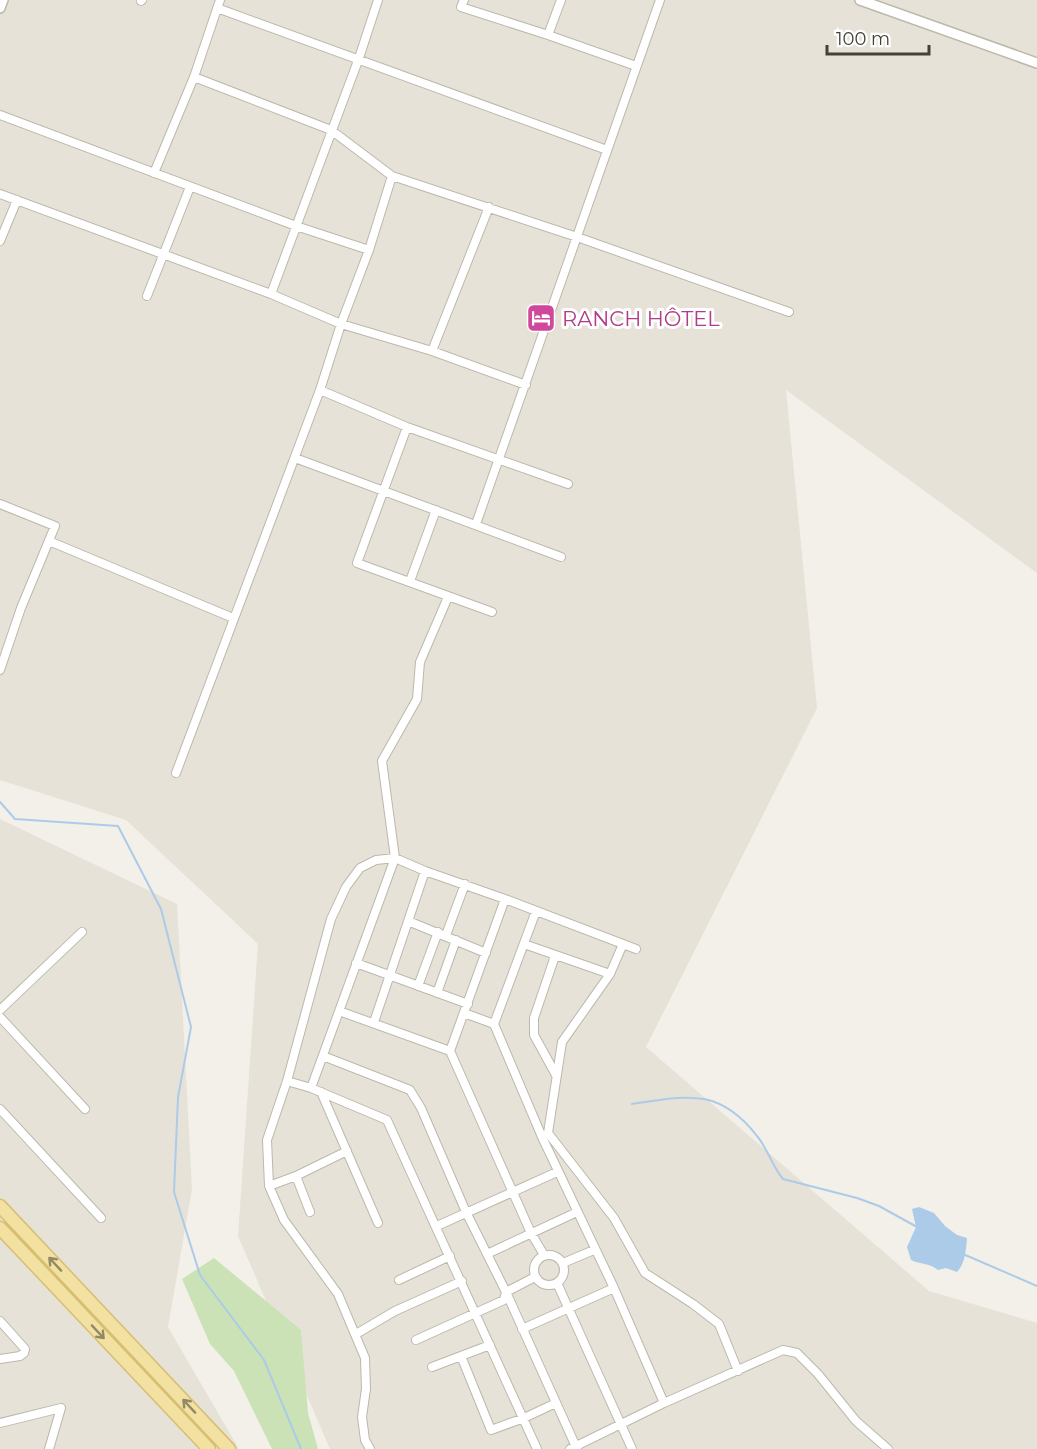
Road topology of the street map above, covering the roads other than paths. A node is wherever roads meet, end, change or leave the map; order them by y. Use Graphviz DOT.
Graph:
graph roads {
  1 [pos="3,0"];
  2 [pos="378,0"];
  3 [pos="464,0"];
  4 [pos="561,0"];
  5 [pos="660,0"];
  6 [pos="860,0"];
  7 [pos="219,4"];
  8 [pos="0,8"];
  9 [pos="548,35"];
  10 [pos="359,58"];
  11 [pos="1037,63"];
  12 [pos="636,66"];
  13 [pos="194,77"];
  14 [pos="0,115"];
  15 [pos="331,130"];
  16 [pos="607,150"];
  17 [pos="154,173"];
  18 [pos="392,176"];
  19 [pos="190,187"];
  20 [pos="0,194"];
  21 [pos="17,200"];
  22 [pos="489,207"];
  23 [pos="296,226"];
  24 [pos="577,237"];
  25 [pos="0,241"];
  26 [pos="369,250"];
  27 [pos="163,255"];
  28 [pos="271,294"];
  29 [pos="147,296"];
  30 [pos="789,312"];
  31 [pos="341,324"];
  32 [pos="432,351"];
  33 [pos="526,386"];
  34 [pos="320,390"];
  35 [pos="407,427"];
  36 [pos="295,458"];
  37 [pos="500,459"];
  38 [pos="568,484"];
  39 [pos="384,490"];
  40 [pos="0,504"];
  41 [pos="436,510"];
  42 [pos="476,524"];
  43 [pos="49,541"];
  44 [pos="561,557"];
  45 [pos="410,581"];
  46 [pos="447,597"];
  47 [pos="492,612"];
  48 [pos="233,618"];
  49 [pos="0,670"];
  50 [pos="176,773"];
  51 [pos="395,858"];
  52 [pos="425,872"];
  53 [pos="465,884"];
  54 [pos="505,899"];
  55 [pos="536,911"];
  56 [pos="408,921"];
  57 [pos="82,932"];
  58 [pos="442,934"];
  59 [pos="456,940"];
  60 [pos="524,944"];
  61 [pos="623,944"];
  62 [pos="636,949"];
  63 [pos="486,952"];
  64 [pos="555,956"];
  65 [pos="356,963"];
  66 [pos="390,974"];
  67 [pos="610,974"];
  68 [pos="418,986"];
  69 [pos="437,993"];
  70 [pos="468,1004"];
  71 [pos="0,1010"];
  72 [pos="339,1011"];
  73 [pos="464,1013"];
  74 [pos="0,1017"];
  75 [pos="374,1022"];
  76 [pos="494,1024"];
  77 [pos="450,1051"];
  78 [pos="323,1056"];
  79 [pos="556,1075"];
  80 [pos="287,1081"];
  81 [pos="311,1088"];
  82 [pos="321,1092"];
  83 [pos="85,1108"];
  84 [pos="0,1109"];
  85 [pos="545,1135"];
  86 [pos="347,1151"];
  87 [pos="557,1172"];
  88 [pos="296,1176"];
  89 [pos="269,1186"];
  90 [pos="513,1192"];
  91 [pos="0,1206"];
  92 [pos="310,1212"];
  93 [pos="466,1212"];
  94 [pos="577,1212"];
  95 [pos="101,1218"];
  96 [pos="378,1223"];
  97 [pos="437,1226"];
  98 [pos="0,1228"];
  99 [pos="531,1233"];
  100 [pos="594,1250"];
  101 [pos="487,1254"];
  102 [pos="544,1255"];
  103 [pos="450,1256"];
  104 [pos="563,1263"];
  105 [pos="535,1277"];
  106 [pos="399,1280"];
  107 [pos="462,1281"];
  108 [pos="557,1283"];
  109 [pos="614,1288"];
  110 [pos="506,1292"];
  111 [pos="568,1309"];
  112 [pos="476,1314"];
  113 [pos="0,1321"];
  114 [pos="522,1329"];
  115 [pos="356,1334"];
  116 [pos="416,1340"];
  117 [pos="490,1345"];
  118 [pos="461,1356"];
  119 [pos="0,1359"];
  120 [pos="432,1368"];
  121 [pos="738,1371"];
  122 [pos="556,1403"];
  123 [pos="664,1403"];
  124 [pos="524,1418"];
  125 [pos="0,1422"];
  126 [pos="622,1424"];
  127 [pos="574,1448"];
  128 [pos="49,1449"];
  129 [pos="209,1449"];
  130 [pos="229,1449"];
  131 [pos="370,1449"];
  132 [pos="537,1449"];
  133 [pos="632,1449"];
  134 [pos="888,1449"];
  1 -- 8 [label="street"];
  2 -- 10 [label="street"];
  3 -- 9 [label="street"];
  4 -- 9 [label="street"];
  5 -- 12 [label="street"];
  6 -- 11 [label="street"];
  7 -- 10 [label="street"];
  7 -- 13 [label="street"];
  9 -- 12 [label="street"];
  10 -- 15 [label="street"];
  10 -- 16 [label="street"];
  12 -- 16 [label="street"];
  13 -- 15 [label="street"];
  13 -- 17 [label="street"];
  14 -- 17 [label="street"];
  15 -- 18 [label="street"];
  15 -- 23 [label="street"];
  16 -- 24 [label="street"];
  17 -- 19 [label="street"];
  18 -- 22 [label="street"];
  18 -- 26 [label="street"];
  19 -- 23 [label="street"];
  19 -- 27 [label="street"];
  20 -- 21 [label="street"];
  21 -- 25 [label="street"];
  21 -- 27 [label="street"];
  22 -- 24 [label="street"];
  22 -- 32 [label="street"];
  23 -- 26 [label="street"];
  23 -- 28 [label="street"];
  24 -- 30 [label="street"];
  24 -- 33 [label="street"];
  26 -- 31 [label="street"];
  27 -- 28 [label="street"];
  27 -- 29 [label="street"];
  28 -- 31 [label="street"];
  31 -- 32 [label="street"];
  31 -- 34 [label="street"];
  32 -- 33 [label="street"];
  33 -- 37 [label="street"];
  34 -- 35 [label="street"];
  34 -- 36 [label="street"];
  35 -- 37 [label="street"];
  35 -- 39 [label="street"];
  36 -- 39 [label="street"];
  36 -- 48 [label="street"];
  37 -- 38 [label="street"];
  37 -- 42 [label="street"];
  39 -- 41 [label="street"];
  39 -- 45 [label="street"];
  40 -- 43 [label="street"];
  41 -- 42 [label="street"];
  41 -- 45 [label="street"];
  42 -- 44 [label="street"];
  43 -- 48 [label="street"];
  43 -- 49 [label="street"];
  45 -- 46 [label="street"];
  46 -- 47 [label="street"];
  46 -- 51 [label="street"];
  48 -- 50 [label="street"];
  51 -- 52 [label="street"];
  51 -- 65 [label="street"];
  51 -- 80 [label="street"];
  52 -- 53 [label="street"];
  52 -- 56 [label="street"];
  53 -- 54 [label="street"];
  53 -- 58 [label="street"];
  54 -- 55 [label="street"];
  54 -- 63 [label="street"];
  55 -- 60 [label="street"];
  55 -- 61 [label="street"];
  56 -- 58 [label="street"];
  56 -- 66 [label="street"];
  57 -- 71 [label="street"];
  58 -- 59 [label="street"];
  58 -- 68 [label="street"];
  59 -- 63 [label="street"];
  59 -- 69 [label="street"];
  60 -- 64 [label="street"];
  60 -- 76 [label="street"];
  61 -- 62 [label="street"];
  61 -- 67 [label="street"];
  63 -- 70 [label="street"];
  64 -- 67 [label="street"];
  64 -- 79 [label="street"];
  65 -- 66 [label="street"];
  65 -- 72 [label="street"];
  66 -- 68 [label="street"];
  66 -- 75 [label="street"];
  67 -- 79 [label="street"];
  68 -- 69 [label="street"];
  69 -- 70 [label="street"];
  70 -- 73 [label="street"];
  72 -- 75 [label="street"];
  72 -- 78 [label="street"];
  73 -- 76 [label="street"];
  73 -- 77 [label="street"];
  74 -- 83 [label="street"];
  75 -- 77 [label="street"];
  76 -- 85 [label="street"];
  77 -- 90 [label="street"];
  78 -- 81 [label="street"];
  78 -- 93 [label="street"];
  79 -- 85 [label="street"];
  80 -- 81 [label="street"];
  80 -- 89 [label="street"];
  81 -- 82 [label="street"];
  82 -- 86 [label="street"];
  82 -- 97 [label="street"];
  84 -- 95 [label="street"];
  85 -- 87 [label="street"];
  85 -- 121 [label="street"];
  86 -- 88 [label="street"];
  86 -- 96 [label="street"];
  87 -- 90 [label="street"];
  87 -- 94 [label="street"];
  88 -- 89 [label="street"];
  88 -- 92 [label="street"];
  89 -- 115 [label="street"];
  90 -- 93 [label="street"];
  90 -- 99 [label="street"];
  130 -- 91 [label="main road, one-way"];
  93 -- 97 [label="street"];
  93 -- 101 [label="street"];
  94 -- 99 [label="street"];
  94 -- 100 [label="street"];
  97 -- 103 [label="street"];
  98 -- 129 [label="main road, one-way"];
  99 -- 101 [label="street"];
  99 -- 102 [label="street"];
  100 -- 104 [label="street"];
  100 -- 109 [label="street"];
  101 -- 110 [label="street"];
  102 -- 104 [label="street"];
  102 -- 105 [label="street"];
  103 -- 106 [label="street"];
  103 -- 107 [label="street"];
  104 -- 108 [label="street"];
  105 -- 108 [label="street"];
  105 -- 110 [label="street"];
  107 -- 112 [label="street"];
  107 -- 115 [label="street"];
  108 -- 111 [label="street"];
  109 -- 111 [label="street"];
  109 -- 123 [label="street"];
  110 -- 112 [label="street"];
  110 -- 114 [label="street"];
  111 -- 114 [label="street"];
  111 -- 126 [label="street"];
  112 -- 116 [label="street"];
  112 -- 117 [label="street"];
  113 -- 119 [label="street"];
  114 -- 122 [label="street"];
  115 -- 131 [label="street"];
  117 -- 118 [label="street"];
  117 -- 124 [label="street"];
  118 -- 120 [label="street"];
  118 -- 124 [label="street"];
  121 -- 123 [label="street"];
  121 -- 134 [label="street"];
  122 -- 124 [label="street"];
  122 -- 127 [label="street"];
  123 -- 126 [label="street"];
  124 -- 132 [label="street"];
  125 -- 128 [label="street"];
  126 -- 127 [label="street"];
  126 -- 133 [label="street"];
}
